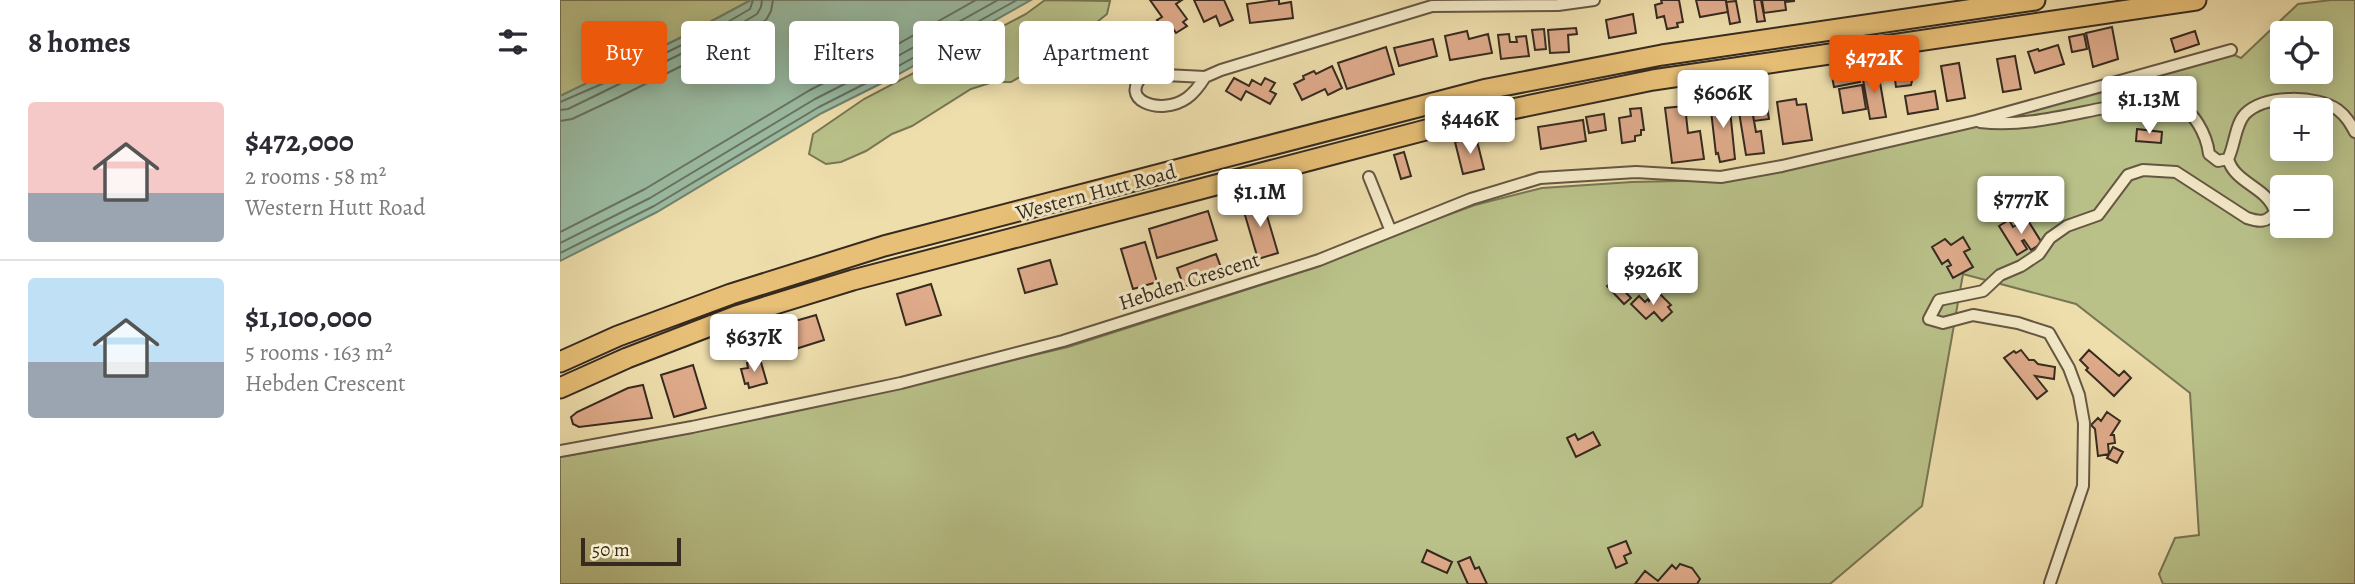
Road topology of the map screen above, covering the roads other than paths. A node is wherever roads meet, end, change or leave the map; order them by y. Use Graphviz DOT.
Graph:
graph roads {
  1 [pos="1594,0"];
  2 [pos="2035,0"];
  3 [pos="2196,0"];
  4 [pos="2231,50"];
  5 [pos="1205,77"];
  6 [pos="1976,121"];
  7 [pos="2355,132"];
  8 [pos="2228,159"];
  9 [pos="1369,177"];
  10 [pos="1390,229"];
  11 [pos="560,362"];
  12 [pos="560,388"];
  13 [pos="560,451"];
  14 [pos="2050,583"];
  1 -- 5 [label="street"];
  2 -- 11 [label="highway, Western Hutt Road"];
  3 -- 12 [label="highway, Western Hutt Road"];
  4 -- 6 [label="street, Hebden Crescent"];
  5 -- 5 [label="street"];
  6 -- 8 [label="street"];
  6 -- 10 [label="street, Hebden Crescent"];
  7 -- 8 [label="street"];
  8 -- 14 [label="street"];
  9 -- 10 [label="street"];
  10 -- 13 [label="street, Hebden Crescent"];
}
